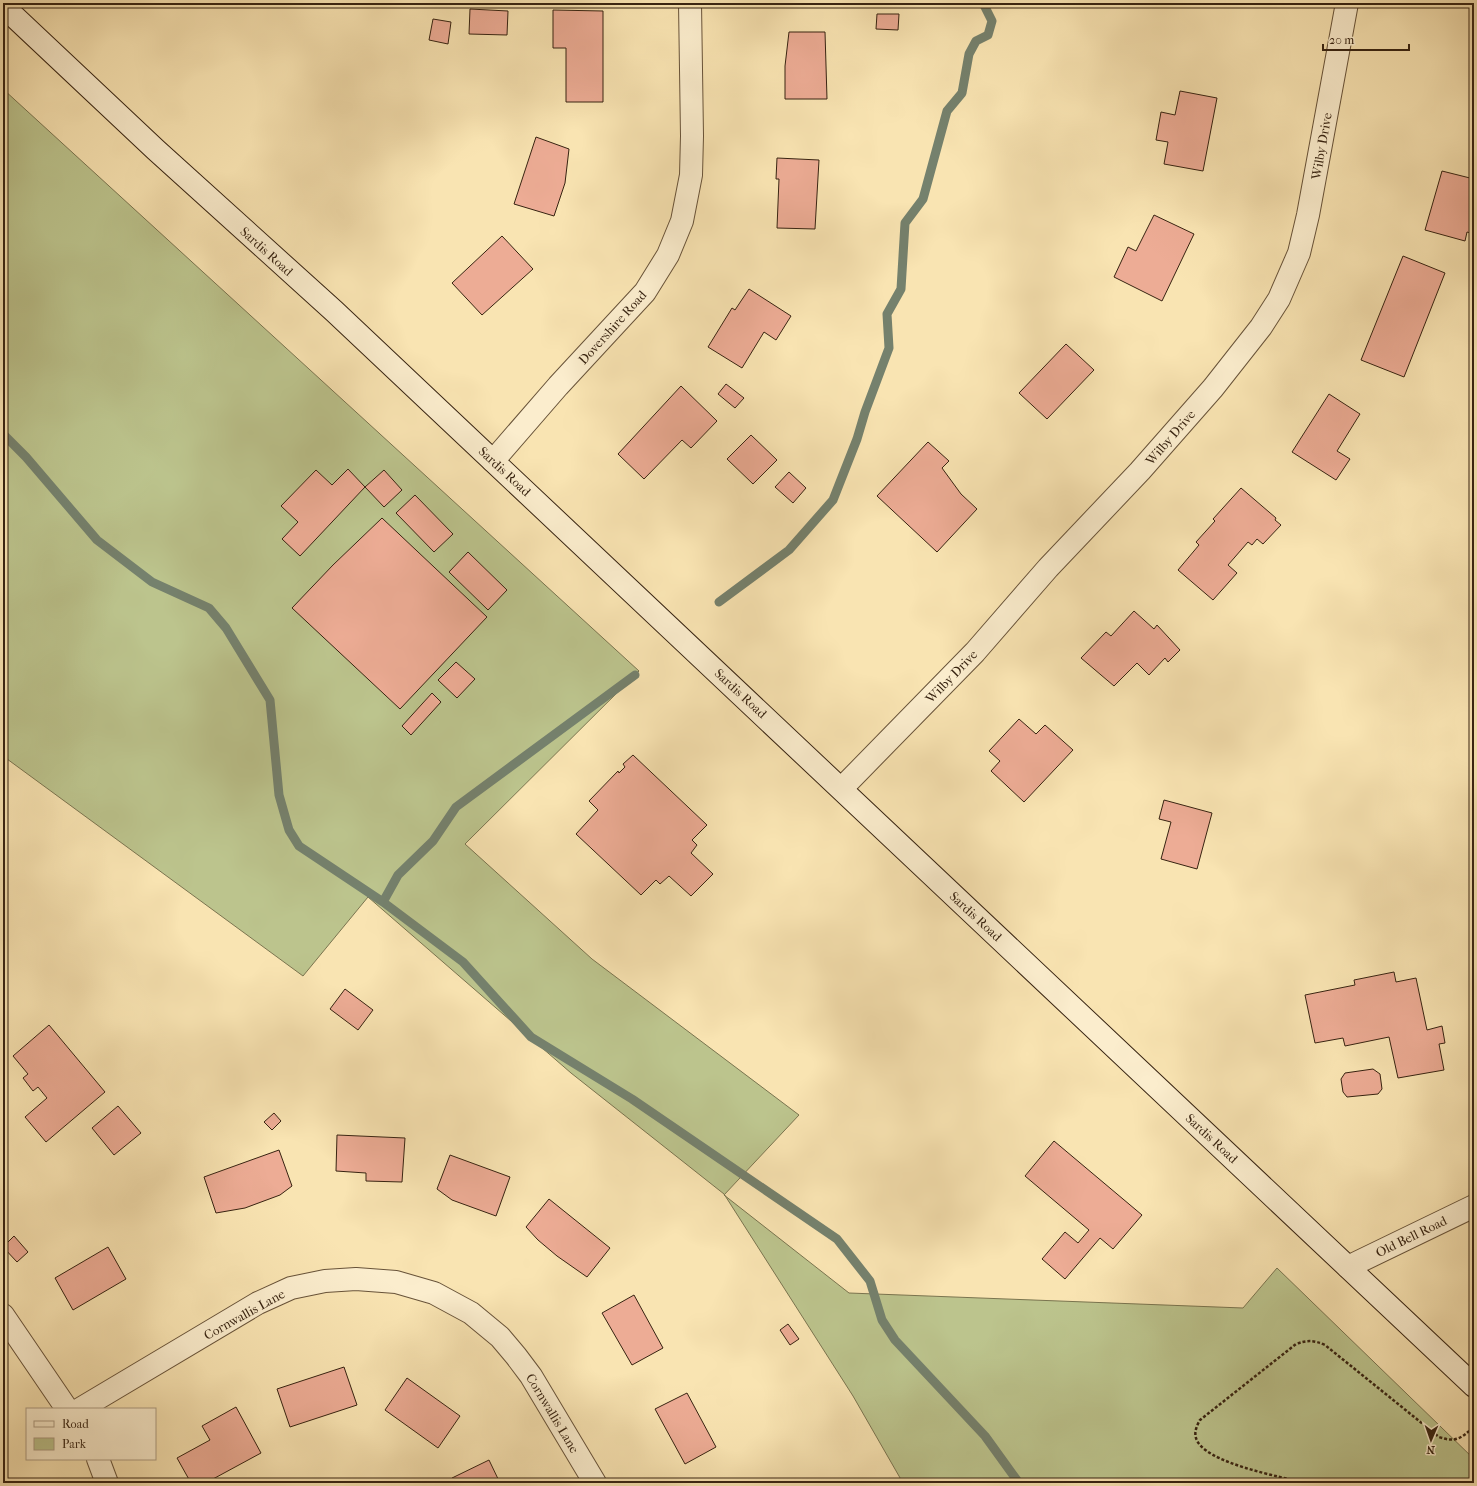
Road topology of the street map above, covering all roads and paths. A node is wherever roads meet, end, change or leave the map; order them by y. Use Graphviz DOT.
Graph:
graph roads {
  1 [pos="690,3"];
  2 [pos="1347,3"];
  3 [pos="3,6"];
  4 [pos="494,461"];
  5 [pos="842,788"];
  6 [pos="1474,1206"];
  7 [pos="1348,1267"];
  8 [pos="3,1314"];
  9 [pos="1474,1386"];
  10 [pos="67,1408"];
  11 [pos="82,1408"];
  12 [pos="1474,1427"];
  13 [pos="98,1460"];
  14 [pos="107,1483"];
  15 [pos="595,1483"];
  16 [pos="1306,1483"];
  1 -- 4 [label="street, Dovershire Road"];
  2 -- 5 [label="street, Wilby Drive"];
  3 -- 4 [label="street, Sardis Road"];
  4 -- 5 [label="street, Sardis Road"];
  5 -- 7 [label="street, Sardis Road"];
  6 -- 7 [label="street, Old Bell Road"];
  7 -- 9 [label="street, Sardis Road"];
  8 -- 10 [label="street"];
  11 -- 15 [label="street, Cornwallis Lane"];
  12 -- 16 [label="path"];
  13 -- 14 [label="street"];
}
